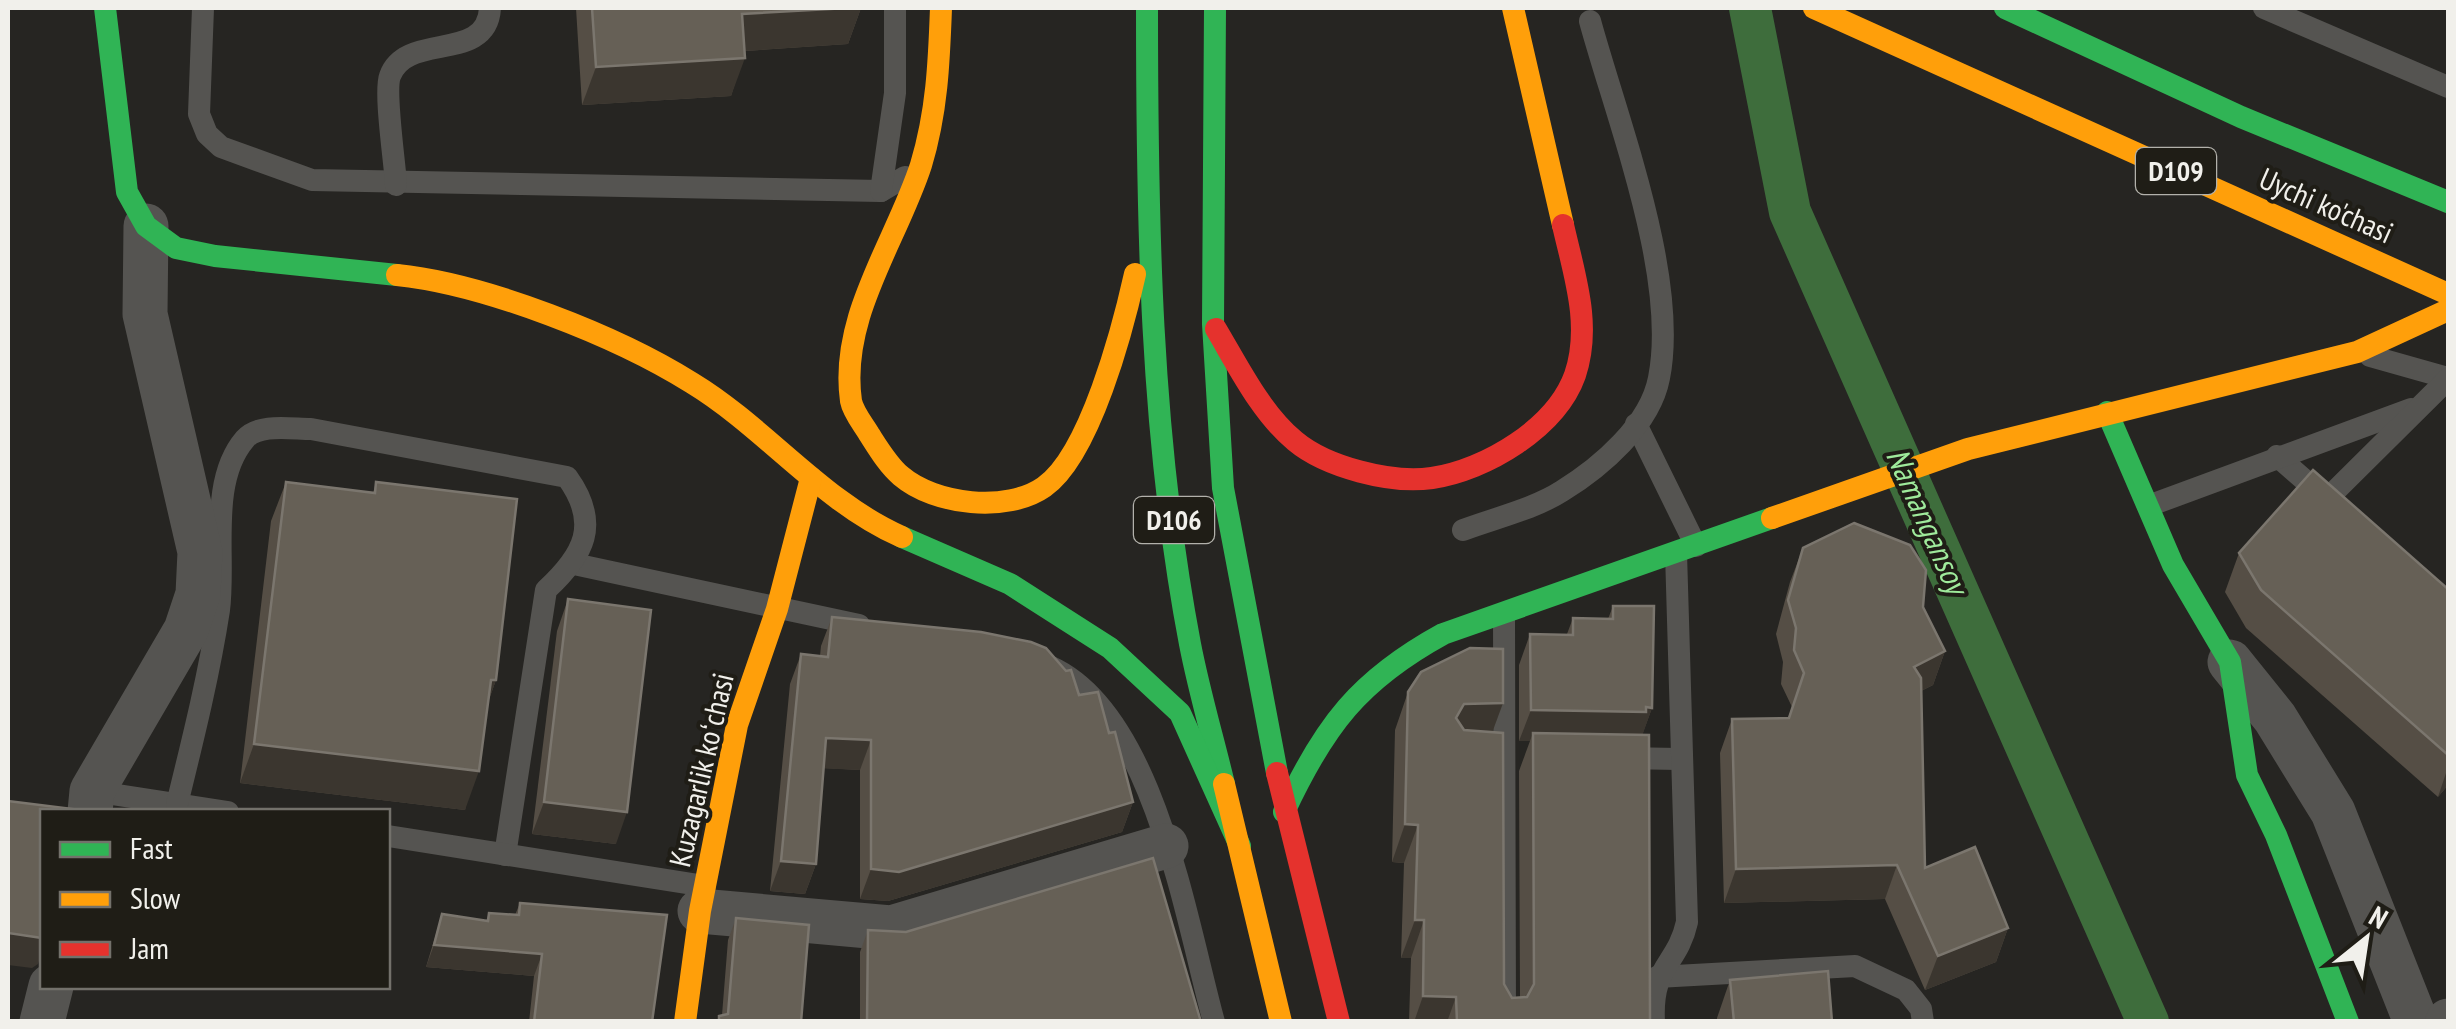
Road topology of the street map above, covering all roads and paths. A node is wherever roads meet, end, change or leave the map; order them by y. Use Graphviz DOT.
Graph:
graph roads {
  1 [pos="106,8"];
  2 [pos="202,8"];
  3 [pos="490,8"];
  4 [pos="894,8"];
  5 [pos="941,8"];
  6 [pos="1147,8"];
  7 [pos="1215,8"];
  8 [pos="1513,8"];
  9 [pos="1814,8"];
  10 [pos="2005,8"];
  11 [pos="2264,8"];
  12 [pos="1590,20"];
  13 [pos="2448,87"];
  14 [pos="920,168"];
  15 [pos="396,185"];
  16 [pos="882,191"];
  17 [pos="2448,202"];
  18 [pos="1147,217"];
  19 [pos="146,226"];
  20 [pos="2448,294"];
  21 [pos="2448,310"];
  22 [pos="1213,324"];
  23 [pos="2357,352"];
  24 [pos="2448,378"];
  25 [pos="2419,406"];
  26 [pos="2107,412"];
  27 [pos="1636,424"];
  28 [pos="2277,456"];
  29 [pos="811,478"];
  30 [pos="2327,499"];
  31 [pos="2148,506"];
  32 [pos="2354,525"];
  33 [pos="1463,530"];
  34 [pos="1686,550"];
  35 [pos="574,564"];
  36 [pos="777,609"];
  37 [pos="1504,612"];
  38 [pos="888,630"];
  39 [pos="1035,660"];
  40 [pos="2230,662"];
  41 [pos="1474,756"];
  42 [pos="1516,757"];
  43 [pos="1602,758"];
  44 [pos="1679,759"];
  45 [pos="91,801"];
  46 [pos="177,804"];
  47 [pos="209,809"];
  48 [pos="1284,812"];
  49 [pos="390,836"];
  50 [pos="1166,846"];
  51 [pos="1240,846"];
  52 [pos="505,854"];
  53 [pos="703,899"];
  54 [pos="1286,927"];
  55 [pos="1656,977"];
  56 [pos="50,989"];
  57 [pos="42,1022"];
  58 [pos="685,1022"];
  59 [pos="1214,1022"];
  60 [pos="1281,1022"];
  61 [pos="1339,1022"];
  62 [pos="1505,1022"];
  63 [pos="1654,1022"];
  64 [pos="1924,1022"];
  65 [pos="2348,1022"];
  66 [pos="2416,1022"];
  1 -- 19 [label="main road"];
  2 -- 15 [label="lane"];
  3 -- 15 [label="lane"];
  4 -- 16 [label="lane"];
  5 -- 14 [label="main road"];
  6 -- 18 [label="main road, D106"];
  7 -- 22 [label="main road, D106"];
  8 -- 22 [label="main road"];
  9 -- 20 [label="main road, Uychi ko'chasi / D109"];
  10 -- 17 [label="main road, Uychi ko'chasi / D109"];
  11 -- 13 [label="lane"];
  12 -- 27 [label="lane"];
  14 -- 16 [label="lane"];
  14 -- 18 [label="main road"];
  15 -- 16 [label="lane"];
  18 -- 51 [label="main road, D106"];
  19 -- 29 [label="main road"];
  19 -- 45 [label="street"];
  21 -- 23 [label="main road"];
  22 -- 48 [label="main road, D106"];
  23 -- 24 [label="lane"];
  23 -- 26 [label="main road"];
  24 -- 25 [label="lane"];
  25 -- 28 [label="lane"];
  25 -- 30 [label="lane"];
  26 -- 31 [label="main road"];
  26 -- 34 [label="main road"];
  27 -- 33 [label="lane"];
  27 -- 34 [label="lane"];
  28 -- 30 [label="lane"];
  28 -- 31 [label="lane"];
  29 -- 36 [label="main road, Kuzagarlik koʻchasi"];
  29 -- 51 [label="main road"];
  30 -- 32 [label="lane"];
  31 -- 40 [label="main road"];
  34 -- 37 [label="main road"];
  34 -- 44 [label="lane"];
  35 -- 36 [label="lane"];
  35 -- 46 [label="lane"];
  35 -- 52 [label="lane"];
  36 -- 38 [label="lane"];
  36 -- 53 [label="main road, Kuzagarlik koʻchasi"];
  37 -- 42 [label="lane"];
  37 -- 48 [label="main road"];
  39 -- 50 [label="lane"];
  40 -- 65 [label="main road"];
  40 -- 66 [label="street"];
  41 -- 42 [label="lane"];
  42 -- 62 [label="lane"];
  43 -- 44 [label="lane"];
  44 -- 55 [label="lane"];
  45 -- 46 [label="lane"];
  46 -- 47 [label="lane"];
  48 -- 54 [label="main road, D106"];
  49 -- 52 [label="lane"];
  50 -- 53 [label="street"];
  50 -- 59 [label="lane"];
  51 -- 54 [label="main road, D106"];
  52 -- 53 [label="lane"];
  53 -- 58 [label="main road, Kuzagarlik koʻchasi"];
  54 -- 60 [label="main road, D106"];
  54 -- 61 [label="main road, D106"];
  55 -- 63 [label="lane"];
  55 -- 64 [label="lane"];
  56 -- 57 [label="street"];
}
